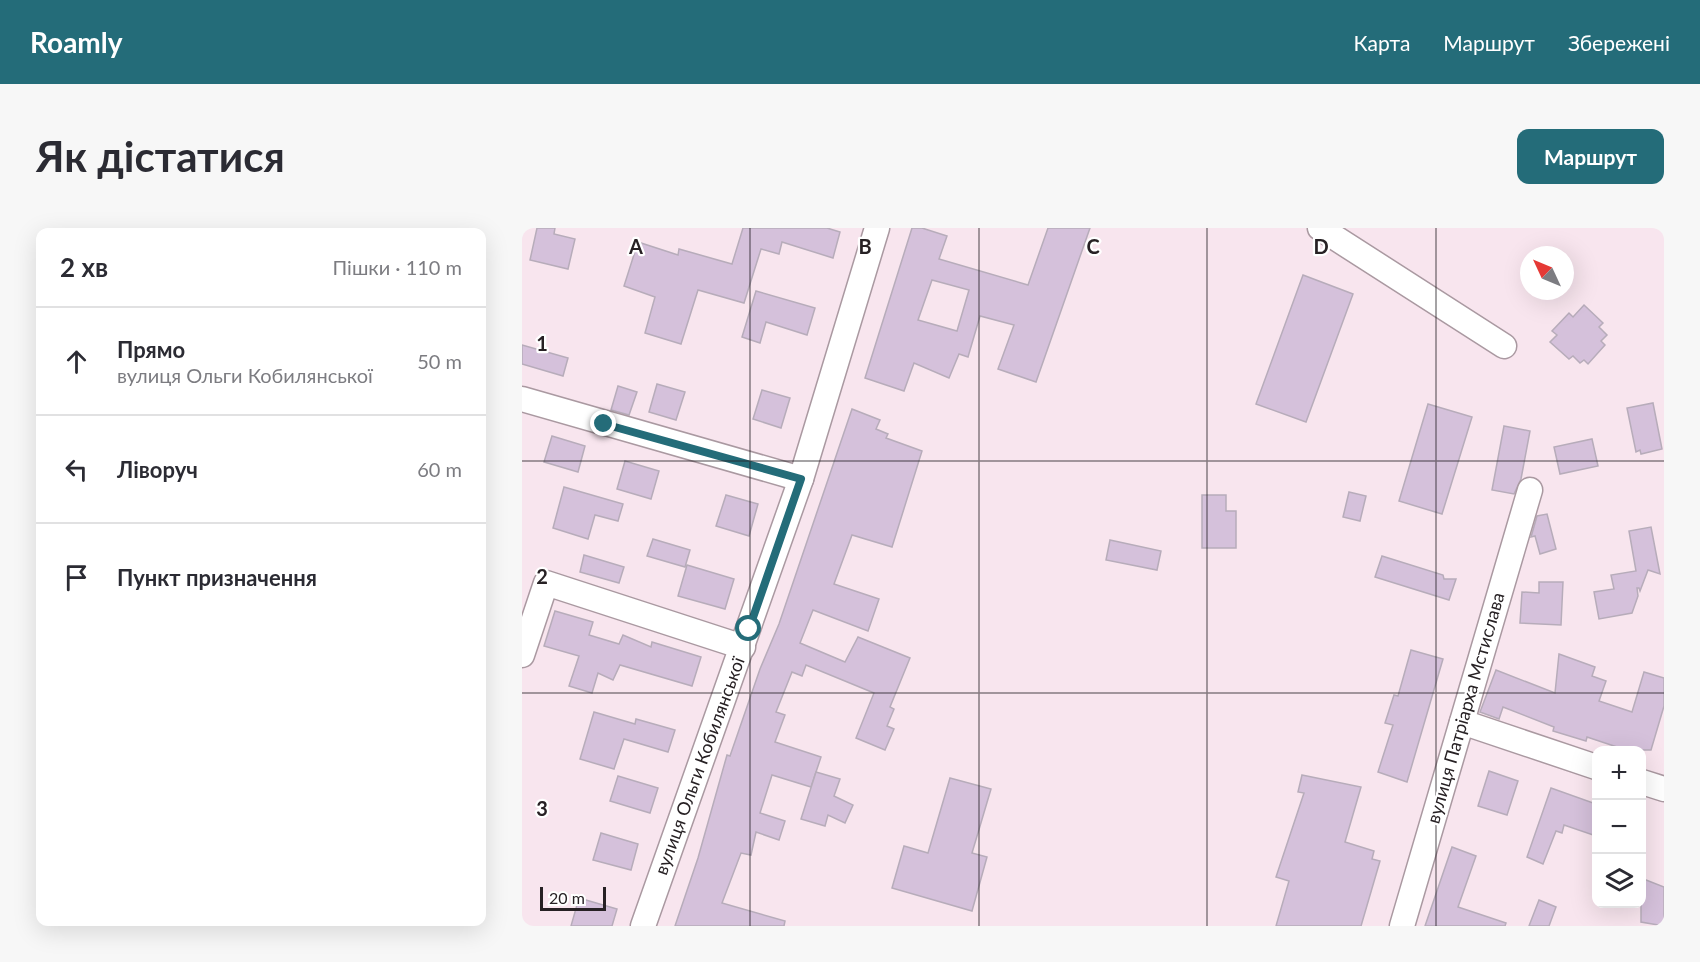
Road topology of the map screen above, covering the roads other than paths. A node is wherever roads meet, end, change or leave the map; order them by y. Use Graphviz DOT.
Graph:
graph roads {
  1 [pos="877,228"];
  2 [pos="1320,228"];
  3 [pos="1504,346"];
  4 [pos="522,399"];
  5 [pos="801,479"];
  6 [pos="1530,490"];
  7 [pos="743,646"];
  8 [pos="522,655"];
  9 [pos="1462,722"];
  10 [pos="1592,766"];
  11 [pos="1646,784"];
  12 [pos="1664,789"];
  13 [pos="643,926"];
  14 [pos="1402,926"];
  1 -- 5 [label="street, вулиця Ольги Кобилянської"];
  2 -- 3 [label="street"];
  4 -- 5 [label="street"];
  5 -- 7 [label="street, вулиця Ольги Кобилянської"];
  6 -- 9 [label="street, вулиця Патріарха Мстислава"];
  7 -- 8 [label="street"];
  7 -- 13 [label="street, вулиця Ольги Кобилянської"];
  9 -- 10 [label="street"];
  9 -- 14 [label="street, вулиця Патріарха Мстислава"];
  11 -- 12 [label="street"];
}
